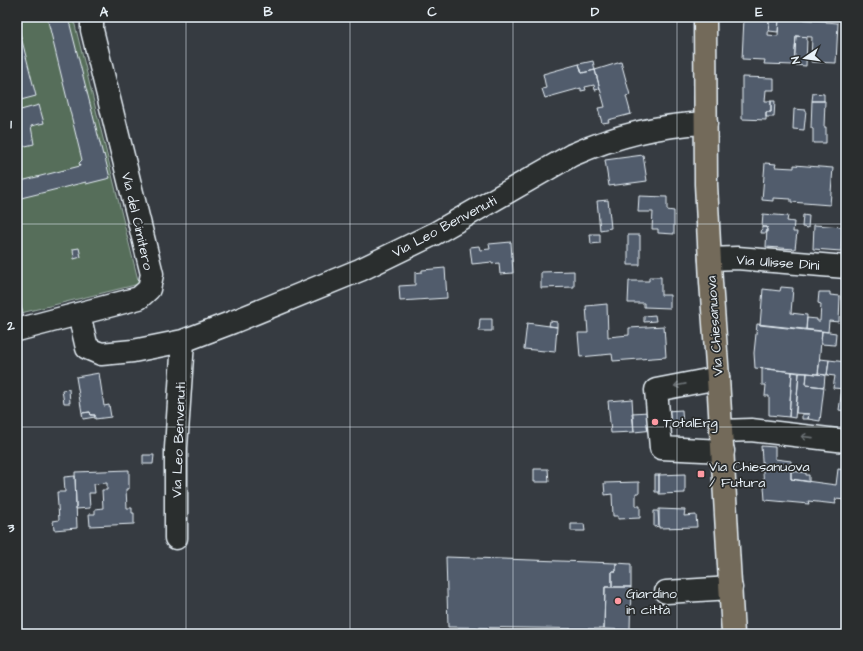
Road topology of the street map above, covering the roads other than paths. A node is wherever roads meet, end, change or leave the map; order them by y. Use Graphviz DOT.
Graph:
graph roads {
  1 [pos="92,17"];
  2 [pos="705,17"];
  3 [pos="706,123"];
  4 [pos="710,260"];
  5 [pos="846,267"];
  6 [pos="79,314"];
  7 [pos="17,330"];
  8 [pos="183,341"];
  9 [pos="718,378"];
  10 [pos="722,441"];
  11 [pos="846,441"];
  12 [pos="176,538"];
  13 [pos="731,588"];
  14 [pos="666,592"];
  15 [pos="733,634"];
  1 -- 6 [label="street, Via del Cimitero"];
  2 -- 3 [label="main road, Via Chiesanuova"];
  3 -- 4 [label="main road, Via Chiesanuova"];
  3 -- 8 [label="street, Via Leo Benvenuti"];
  4 -- 5 [label="street, Via Ulisse Dini"];
  4 -- 9 [label="main road, Via Chiesanuova"];
  6 -- 7 [label="street, Via del Cimitero"];
  6 -- 8 [label="street, Via Leo Benvenuti"];
  8 -- 12 [label="street, Via Leo Benvenuti"];
  9 -- 10 [label="main road, Via Chiesanuova"];
  9 -- 10 [label="street, one-way"];
  11 -- 10 [label="street, one-way"];
  10 -- 13 [label="main road, Via Chiesanuova"];
  13 -- 14 [label="street"];
  13 -- 15 [label="main road, Via Chiesanuova"];
}
